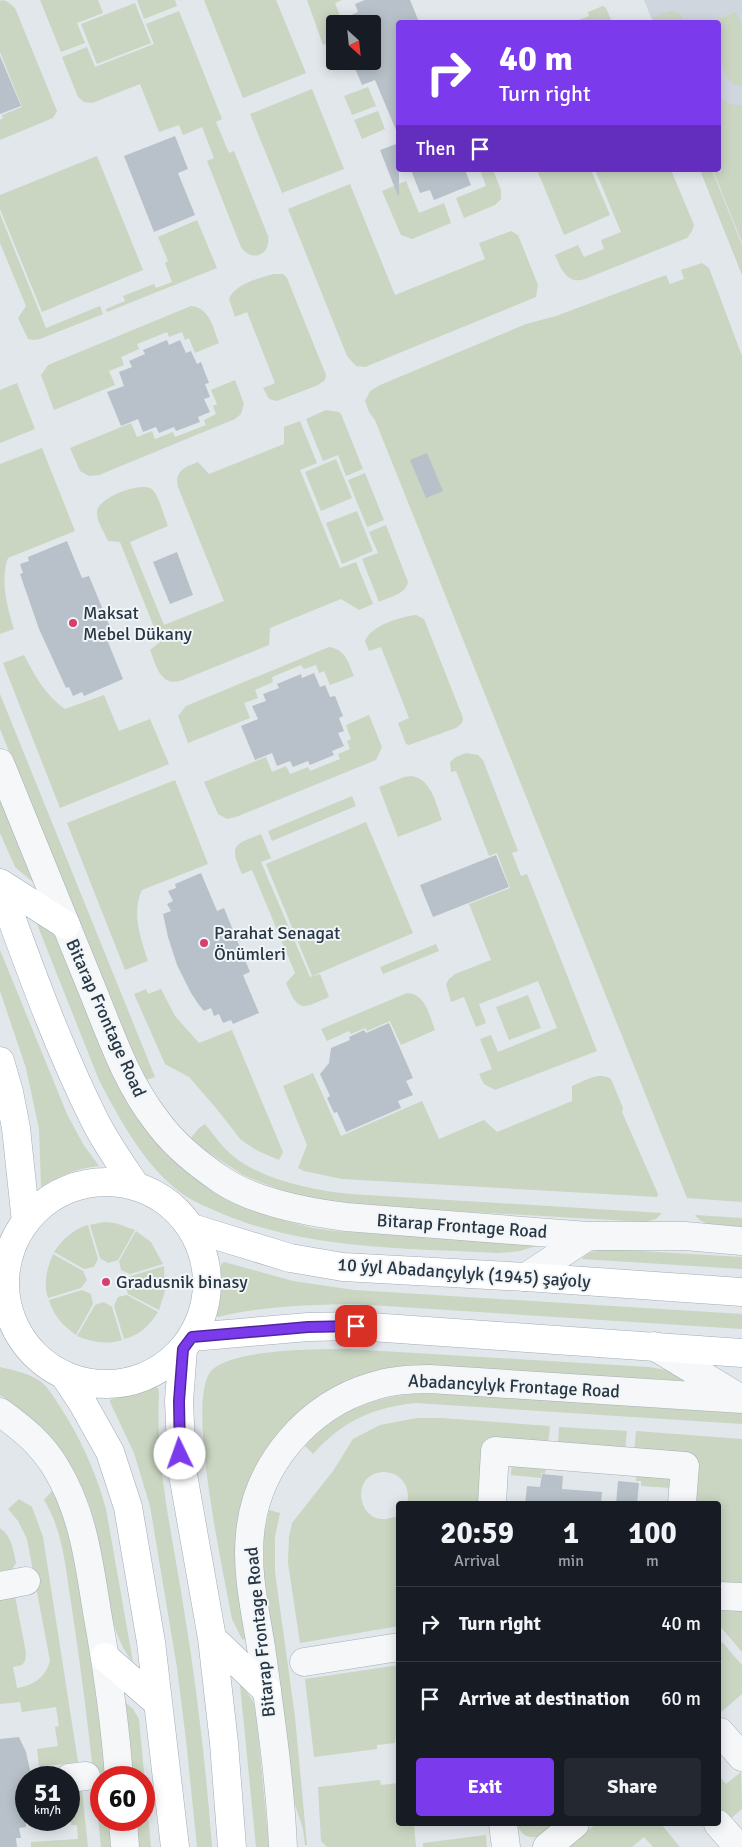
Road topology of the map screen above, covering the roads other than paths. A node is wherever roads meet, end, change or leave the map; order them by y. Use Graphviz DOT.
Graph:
graph roads {
  1 [pos="0,763"];
  2 [pos="0,883"];
  3 [pos="0,887"];
  4 [pos="66,925"];
  5 [pos="0,1061"];
  6 [pos="135,1185"];
  7 [pos="15,1228"];
  8 [pos="192,1228"];
  9 [pos="588,1236"];
  10 [pos="742,1241"];
  11 [pos="526,1277"];
  12 [pos="742,1292"];
  13 [pos="0,1342"];
  14 [pos="187,1343"];
  15 [pos="654,1346"];
  16 [pos="29,1349"];
  17 [pos="742,1353"];
  18 [pos="64,1375"];
  19 [pos="742,1399"];
  20 [pos="0,1412"];
  21 [pos="299,1430"];
  22 [pos="492,1501"];
  23 [pos="682,1501"];
  24 [pos="721,1596"];
  25 [pos="742,1597"];
  26 [pos="212,1638"];
  27 [pos="396,1647"];
  28 [pos="105,1657"];
  29 [pos="304,1662"];
  30 [pos="267,1691"];
  31 [pos="158,1703"];
  32 [pos="721,1733"];
  33 [pos="742,1757"];
  34 [pos="118,1766"];
  35 [pos="503,1826"];
  36 [pos="572,1826"];
  37 [pos="124,1831"];
  38 [pos="125,1847"];
  39 [pos="174,1847"];
  40 [pos="232,1847"];
  41 [pos="283,1847"];
  42 [pos="506,1847"];
  43 [pos="546,1847"];
  1 -- 4 [label="street, Bitarap Frontage Road"];
  2 -- 4 [label="main road"];
  3 -- 6 [label="main road"];
  4 -- 9 [label="street, Bitarap Frontage Road"];
  5 -- 7 [label="main road"];
  6 -- 7 [label="main road"];
  6 -- 8 [label="main road"];
  7 -- 16 [label="main road"];
  8 -- 11 [label="main road, 10 ýyl Abadançylyk (1945) şaýoly"];
  8 -- 14 [label="main road"];
  9 -- 10 [label="street"];
  9 -- 11 [label="street"];
  11 -- 12 [label="main road, 10 ýyl Abadançylyk (1945) şaýoly"];
  13 -- 16 [label="main road"];
  14 -- 15 [label="main road"];
  14 -- 18 [label="main road"];
  14 -- 26 [label="main road"];
  15 -- 17 [label="main road"];
  15 -- 19 [label="street"];
  16 -- 18 [label="main road"];
  18 -- 31 [label="main road"];
  19 -- 21 [label="street, Abadancylyk Frontage Road"];
  20 -- 28 [label="street"];
  21 -- 30 [label="street, Bitarap Frontage Road"];
  22 -- 23 [label="street"];
  24 -- 25 [label="street"];
  26 -- 30 [label="main road"];
  26 -- 40 [label="main road"];
  27 -- 29 [label="street"];
  28 -- 31 [label="main road"];
  28 -- 34 [label="street"];
  30 -- 41 [label="street, Bitarap Frontage Road"];
  31 -- 39 [label="main road"];
  32 -- 33 [label="street"];
  35 -- 42 [label="street"];
  36 -- 43 [label="street"];
  37 -- 38 [label="street"];
}
